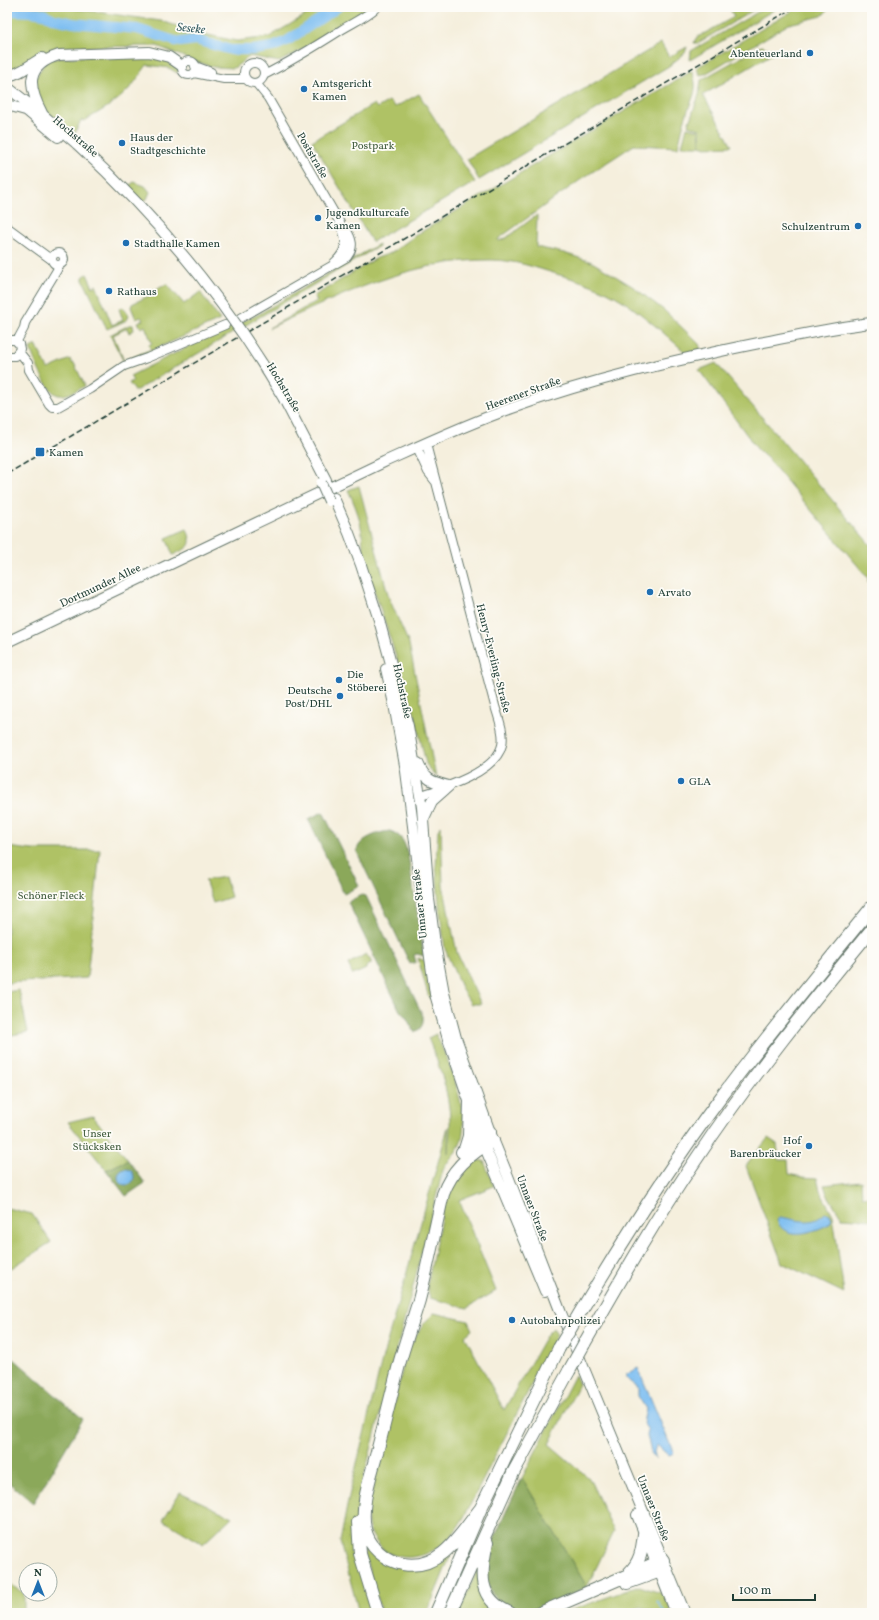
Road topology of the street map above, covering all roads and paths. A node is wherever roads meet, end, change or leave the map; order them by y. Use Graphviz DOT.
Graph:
graph roads {
  1 [pos="371,7"];
  2 [pos="377,7"];
  3 [pos="347,26"];
  4 [pos="190,67"];
  5 [pos="245,75"];
  6 [pos="7,76"];
  7 [pos="261,76"];
  8 [pos="7,87"];
  9 [pos="7,96"];
  10 [pos="7,105"];
  11 [pos="29,111"];
  12 [pos="43,114"];
  13 [pos="61,134"];
  14 [pos="7,227"];
  15 [pos="239,319"];
  16 [pos="872,323"];
  17 [pos="225,325"];
  18 [pos="12,340"];
  19 [pos="14,354"];
  20 [pos="422,446"];
  21 [pos="332,500"];
  22 [pos="203,549"];
  23 [pos="7,642"];
  24 [pos="414,753"];
  25 [pos="406,771"];
  26 [pos="449,786"];
  27 [pos="421,795"];
  28 [pos="409,797"];
  29 [pos="423,820"];
  30 [pos="869,911"];
  31 [pos="872,929"];
  32 [pos="470,1102"];
  33 [pos="487,1138"];
  34 [pos="465,1149"];
  35 [pos="481,1508"];
  36 [pos="494,1514"];
  37 [pos="644,1534"];
  38 [pos="661,1566"];
  39 [pos="627,1575"];
  40 [pos="378,1613"];
  41 [pos="436,1613"];
  42 [pos="450,1613"];
  43 [pos="510,1613"];
  44 [pos="540,1613"];
  45 [pos="554,1613"];
  46 [pos="676,1613"];
  47 [pos="685,1613"];
  1 -- 3 [label="street"];
  2 -- 3 [label="street"];
  3 -- 7 [label="street"];
  4 -- 5 [label="street"];
  4 -- 6 [label="main road"];
  4 -- 12 [label="main road"];
  5 -- 7 [label="street"];
  5 -- 7 [label="street"];
  7 -- 15 [label="street, Poststraße"];
  8 -- 12 [label="main road, Hochstraße"];
  9 -- 11 [label="main road, Hochstraße"];
  10 -- 11 [label="main road"];
  11 -- 13 [label="main road, Hochstraße"];
  12 -- 13 [label="main road, Hochstraße"];
  13 -- 21 [label="main road, Hochstraße, bridge"];
  14 -- 18 [label="street"];
  16 -- 20 [label="main road, Heerener Straße"];
  17 -- 19 [label="street"];
  18 -- 19 [label="street"];
  20 -- 22 [label="main road, Heerener Straße"];
  20 -- 26 [label="street, Henry-Everling-Straße"];
  21 -- 24 [label="main road, Hochstraße"];
  21 -- 25 [label="main road, Hochstraße"];
  22 -- 23 [label="main road, Dortmunder Allee"];
  24 -- 26 [label="main road"];
  24 -- 27 [label="main road, Unnaer Straße"];
  25 -- 28 [label="main road, Unnaer Straße"];
  26 -- 27 [label="street, Henry-Everling-Straße"];
  26 -- 29 [label="main road"];
  27 -- 28 [label="main road"];
  27 -- 29 [label="main road, Unnaer Straße"];
  28 -- 32 [label="main road, Unnaer Straße"];
  29 -- 33 [label="main road, Unnaer Straße"];
  30 -- 35 [label="highway, bridge"];
  31 -- 36 [label="highway, bridge"];
  32 -- 33 [label="main road, Unnaer Straße"];
  32 -- 34 [label="highway"];
  33 -- 34 [label="highway"];
  33 -- 35 [label="highway"];
  33 -- 37 [label="main road, Unnaer Straße"];
  33 -- 38 [label="main road, Unnaer Straße"];
  34 -- 40 [label="highway"];
  35 -- 41 [label="highway"];
  36 -- 42 [label="highway"];
  36 -- 43 [label="highway"];
  37 -- 38 [label="main road, Unnaer Straße"];
  37 -- 39 [label="highway"];
  38 -- 39 [label="highway"];
  38 -- 45 [label="highway"];
  38 -- 46 [label="main road, Unnaer Straße"];
  38 -- 47 [label="main road, Unnaer Straße"];
  39 -- 44 [label="highway"];
}
